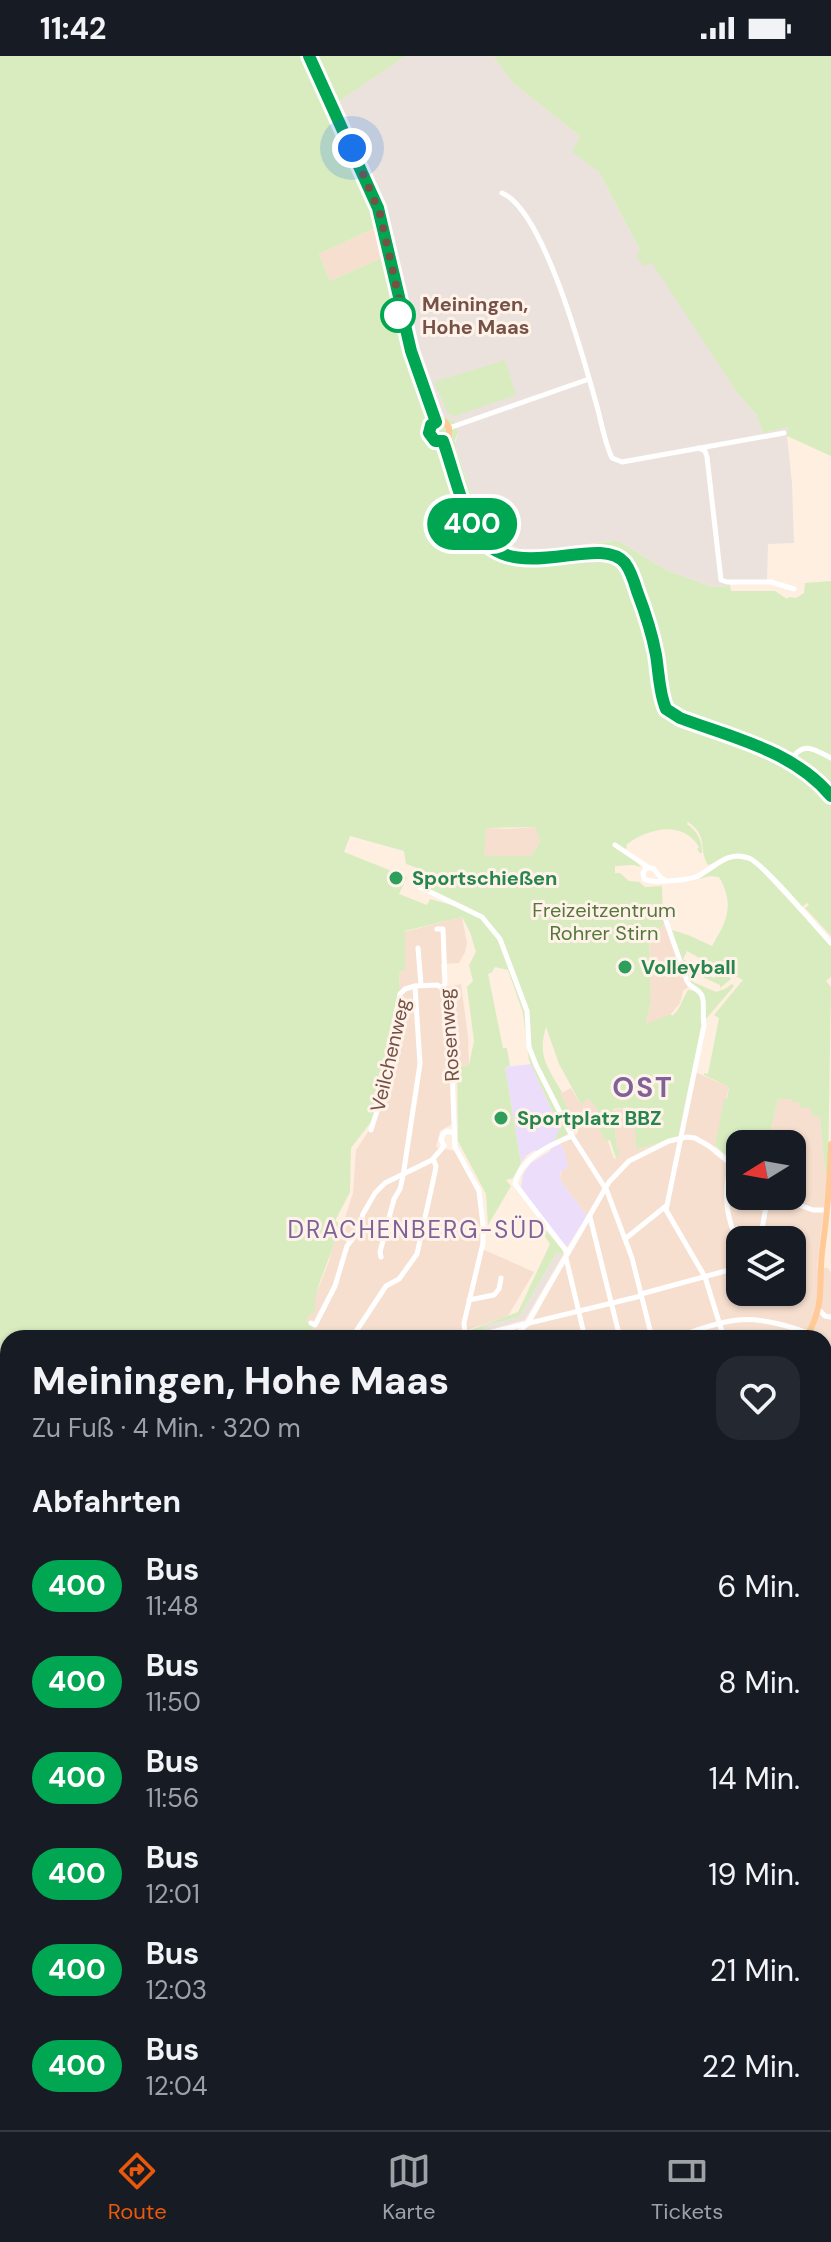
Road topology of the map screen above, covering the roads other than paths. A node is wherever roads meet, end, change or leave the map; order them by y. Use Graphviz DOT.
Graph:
graph roads {
  1 [pos="309,56"];
  2 [pos="502,193"];
  3 [pos="589,379"];
  4 [pos="436,422"];
  5 [pos="449,428"];
  6 [pos="784,433"];
  7 [pos="443,441"];
  8 [pos="698,447"];
  9 [pos="794,589"];
  10 [pos="831,758"];
  11 [pos="791,761"];
  12 [pos="831,796"];
  13 [pos="615,845"];
  14 [pos="648,867"];
  15 [pos="666,881"];
  16 [pos="418,886"];
  17 [pos="665,918"];
  18 [pos="437,929"];
  19 [pos="831,943"];
  20 [pos="418,948"];
  21 [pos="418,986"];
  22 [pos="443,988"];
  23 [pos="371,1130"];
  24 [pos="454,1133"];
  25 [pos="572,1136"];
  26 [pos="682,1138"];
  27 [pos="831,1144"];
  28 [pos="444,1146"];
  29 [pos="455,1147"];
  30 [pos="433,1159"];
  31 [pos="726,1160"];
  32 [pos="403,1176"];
  33 [pos="606,1189"];
  34 [pos="666,1205"];
  35 [pos="806,1207"];
  36 [pos="829,1214"];
  37 [pos="590,1216"];
  38 [pos="341,1223"];
  39 [pos="625,1239"];
  40 [pos="350,1241"];
  41 [pos="567,1255"];
  42 [pos="381,1257"];
  43 [pos="726,1271"];
  44 [pos="705,1277"];
  45 [pos="501,1278"];
  46 [pos="641,1295"];
  47 [pos="469,1300"];
  48 [pos="612,1303"];
  49 [pos="819,1310"];
  50 [pos="579,1311"];
  51 [pos="831,1317"];
  52 [pos="311,1323"];
  53 [pos="527,1324"];
  54 [pos="719,1324"];
  55 [pos="357,1330"];
  56 [pos="464,1330"];
  57 [pos="498,1330"];
  58 [pos="521,1330"];
  59 [pos="583,1330"];
  60 [pos="618,1330"];
  61 [pos="650,1330"];
  62 [pos="699,1330"];
  63 [pos="721,1330"];
  64 [pos="790,1330"];
  65 [pos="811,1330"];
  1 -- 4 [label="main road"];
  2 -- 3 [label="street"];
  3 -- 5 [label="street"];
  3 -- 8 [label="street"];
  4 -- 5 [label="main road"];
  4 -- 7 [label="main road"];
  5 -- 7 [label="main road"];
  6 -- 8 [label="street"];
  7 -- 11 [label="main road"];
  8 -- 9 [label="street"];
  10 -- 11 [label="street"];
  11 -- 12 [label="main road"];
  13 -- 14 [label="street"];
  14 -- 15 [label="street"];
  14 -- 15 [label="street"];
  15 -- 19 [label="street"];
  16 -- 25 [label="street"];
  17 -- 26 [label="street"];
  18 -- 22 [label="street, Rosenweg"];
  20 -- 21 [label="street, Veilchenweg"];
  21 -- 22 [label="street, Veilchenweg"];
  21 -- 23 [label="street, Veilchenweg"];
  21 -- 32 [label="street, Veilchenweg"];
  22 -- 24 [label="street, Rosenweg"];
  24 -- 28 [label="street"];
  24 -- 29 [label="street, Rosenweg"];
  25 -- 33 [label="street"];
  25 -- 41 [label="street"];
  26 -- 31 [label="street"];
  26 -- 33 [label="street"];
  26 -- 34 [label="street"];
  27 -- 36 [label="main road"];
  28 -- 29 [label="street"];
  28 -- 30 [label="street"];
  29 -- 47 [label="street"];
  30 -- 32 [label="street"];
  30 -- 55 [label="street"];
  32 -- 40 [label="street"];
  32 -- 42 [label="street, Veilchenweg"];
  33 -- 37 [label="street"];
  33 -- 39 [label="street"];
  34 -- 39 [label="street"];
  34 -- 44 [label="street"];
  35 -- 36 [label="street"];
  36 -- 49 [label="main road"];
  37 -- 41 [label="street"];
  37 -- 48 [label="street"];
  38 -- 40 [label="street"];
  39 -- 46 [label="street"];
  40 -- 52 [label="street"];
  41 -- 50 [label="street"];
  41 -- 53 [label="street"];
  43 -- 44 [label="street"];
  44 -- 46 [label="street"];
  44 -- 54 [label="street"];
  45 -- 47 [label="street"];
  46 -- 48 [label="street"];
  46 -- 61 [label="street"];
  47 -- 56 [label="street"];
  48 -- 50 [label="street"];
  48 -- 60 [label="street"];
  49 -- 51 [label="street"];
  49 -- 65 [label="main road"];
  50 -- 53 [label="street"];
  50 -- 59 [label="street"];
  53 -- 57 [label="street"];
  53 -- 58 [label="street"];
  54 -- 62 [label="street"];
  54 -- 63 [label="street"];
  54 -- 64 [label="street"];
}
